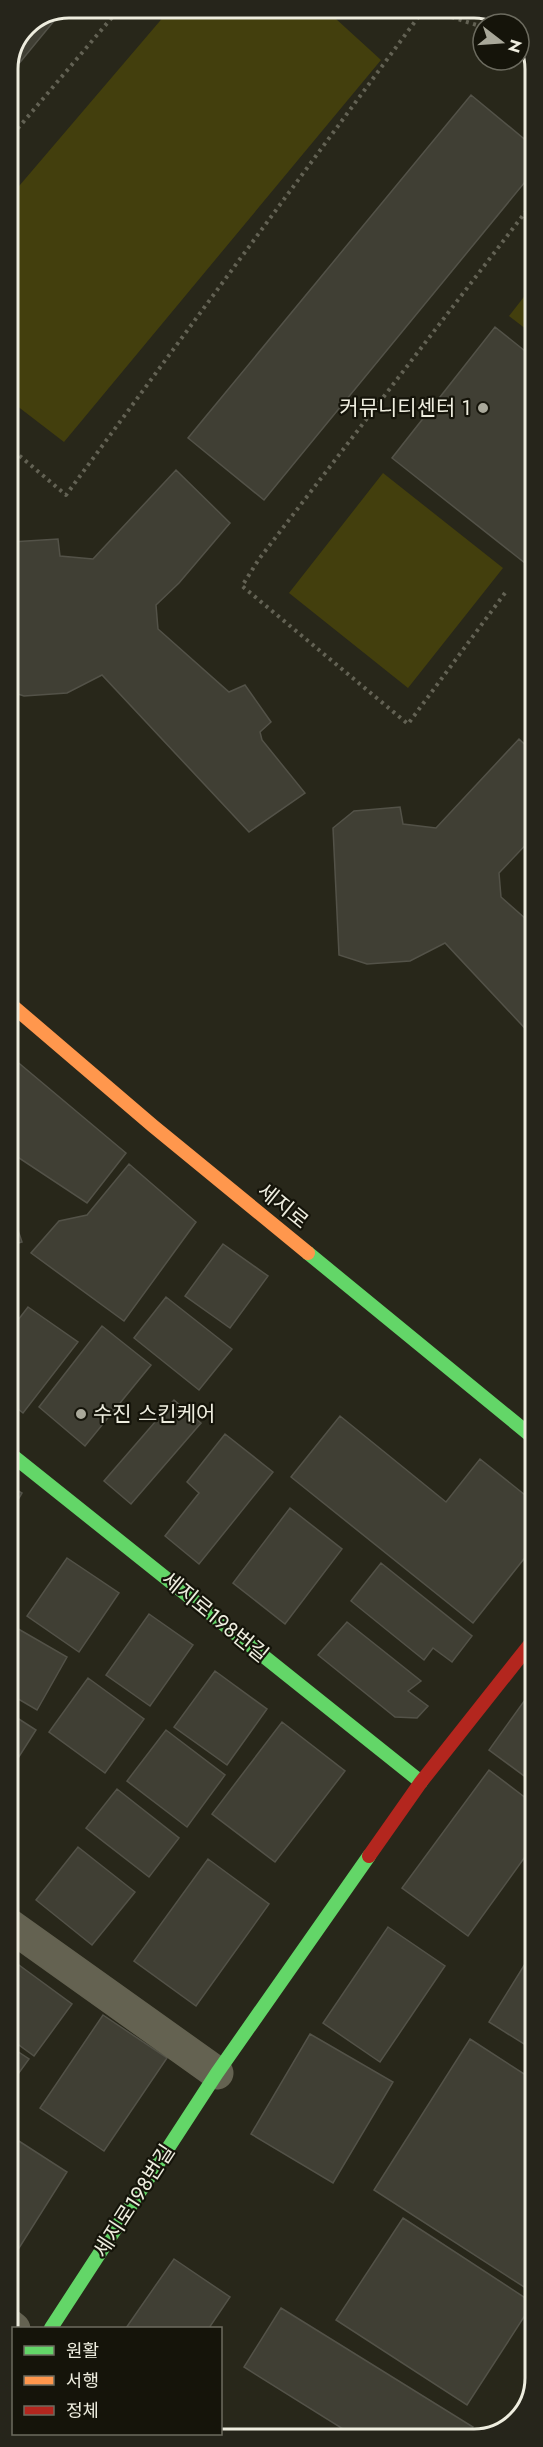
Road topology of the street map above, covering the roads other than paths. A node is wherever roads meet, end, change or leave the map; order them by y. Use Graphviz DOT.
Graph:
graph roads {
  1 [pos="18,1011"];
  2 [pos="525,1431"];
  3 [pos="18,1460"];
  4 [pos="525,1651"];
  5 [pos="421,1782"];
  6 [pos="18,1931"];
  7 [pos="217,2073"];
  8 [pos="52,2327"];
  1 -- 2 [label="street, 세지로"];
  3 -- 5 [label="street, 세지로198번길"];
  4 -- 5 [label="street, 세지로198번길"];
  5 -- 7 [label="street, 세지로198번길"];
  6 -- 7 [label="street"];
  7 -- 8 [label="street, 세지로198번길"];
}
